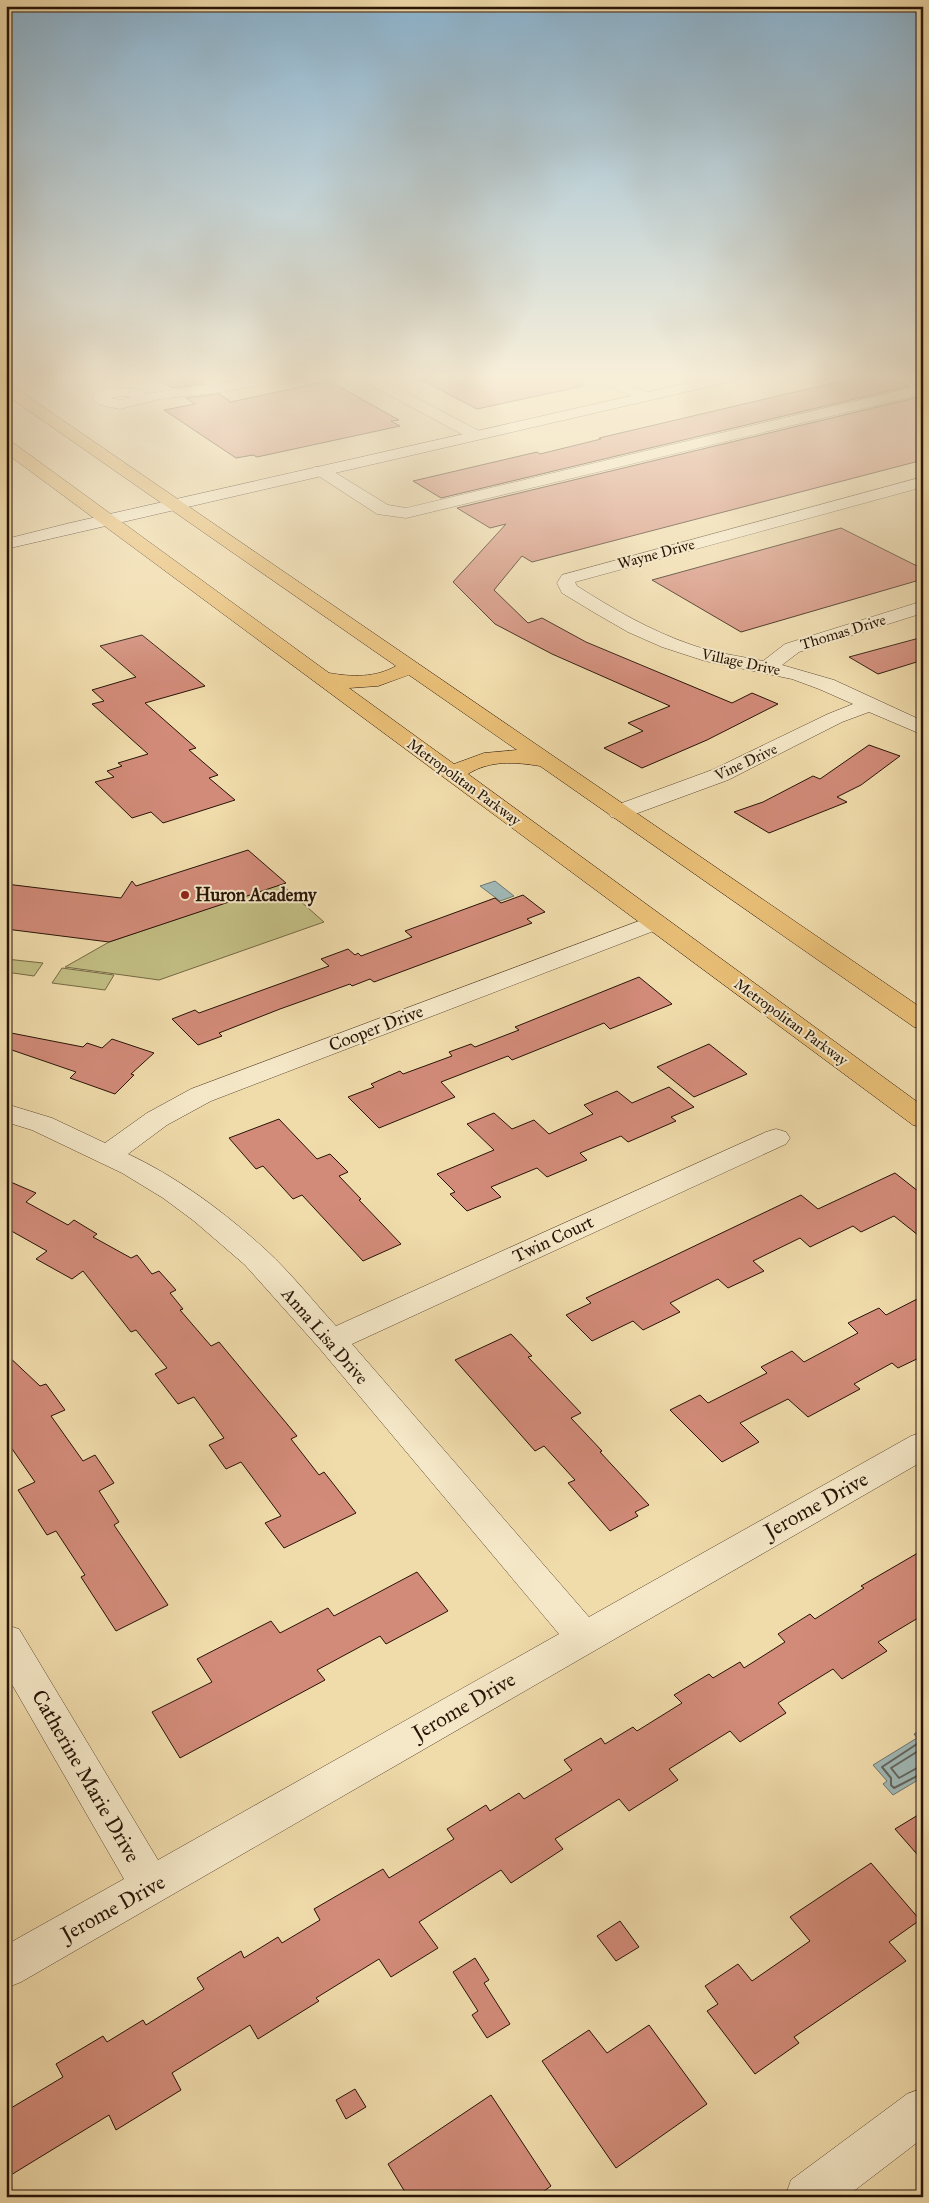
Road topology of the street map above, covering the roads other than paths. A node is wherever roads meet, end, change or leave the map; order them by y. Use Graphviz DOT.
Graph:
graph roads {
  1 [pos="52,480"];
  2 [pos="138,480"];
  3 [pos="278,480"];
  4 [pos="335,480"];
  5 [pos="544,480"];
  6 [pos="923,482"];
  7 [pos="173,504"];
  8 [pos="106,520"];
  9 [pos="6,544"];
  10 [pos="566,582"];
  11 [pos="923,607"];
  12 [pos="408,667"];
  13 [pos="768,667"];
  14 [pos="320,677"];
  15 [pos="871,704"];
  16 [pos="923,729"];
  17 [pos="544,760"];
  18 [pos="453,775"];
  19 [pos="619,812"];
  20 [pos="655,922"];
  21 [pos="923,1021"];
  22 [pos="6,1113"];
  23 [pos="923,1119"];
  24 [pos="776,1138"];
  25 [pos="108,1155"];
  26 [pos="330,1341"];
  27 [pos="923,1445"];
  28 [pos="584,1637"];
  29 [pos="6,1640"];
  30 [pos="151,1886"];
  31 [pos="6,1968"];
  32 [pos="923,2110"];
  33 [pos="808,2197"];
  1 -- 8 [label="main road, Metropolitan Parkway"];
  2 -- 7 [label="main road"];
  3 -- 7 [label="street"];
  4 -- 5 [label="street"];
  6 -- 10 [label="street, Wayne Drive"];
  7 -- 8 [label="street"];
  7 -- 12 [label="main road"];
  8 -- 9 [label="street"];
  8 -- 14 [label="main road, Metropolitan Parkway"];
  10 -- 13 [label="street, Village Drive"];
  11 -- 13 [label="street, Thomas Drive"];
  12 -- 14 [label="main road"];
  12 -- 17 [label="main road"];
  13 -- 15 [label="street, Village Drive"];
  14 -- 18 [label="main road, Metropolitan Parkway"];
  15 -- 16 [label="street, Village Drive"];
  15 -- 19 [label="street, Vine Drive"];
  17 -- 18 [label="main road"];
  17 -- 19 [label="main road"];
  18 -- 20 [label="main road, Metropolitan Parkway"];
  19 -- 21 [label="main road"];
  20 -- 23 [label="main road, Metropolitan Parkway"];
  20 -- 25 [label="street, Cooper Drive"];
  22 -- 25 [label="street, Anna Lisa Drive"];
  24 -- 26 [label="street, Twin Court"];
  25 -- 26 [label="street, Anna Lisa Drive"];
  26 -- 28 [label="street, Anna Lisa Drive"];
  27 -- 28 [label="street, Jerome Drive"];
  28 -- 30 [label="street, Jerome Drive"];
  29 -- 30 [label="street, Catherine Marie Drive"];
  30 -- 31 [label="street, Jerome Drive"];
  32 -- 33 [label="street"];
}
